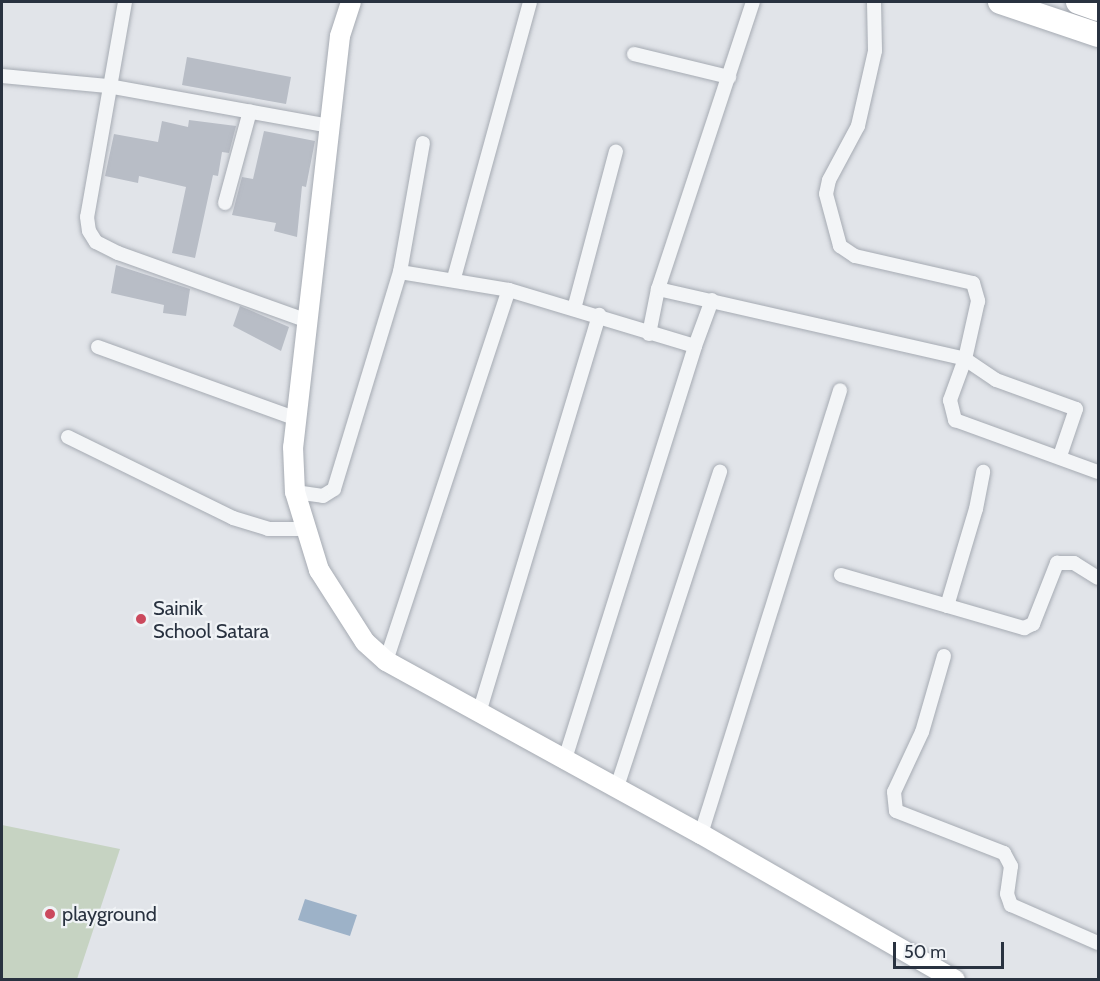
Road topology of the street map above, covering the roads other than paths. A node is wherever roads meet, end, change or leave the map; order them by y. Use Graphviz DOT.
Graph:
graph roads {
  1 [pos="126,2"];
  2 [pos="530,2"];
  3 [pos="753,2"];
  4 [pos="874,2"];
  5 [pos="1000,2"];
  6 [pos="1078,2"];
  7 [pos="345,6"];
  8 [pos="1098,9"];
  9 [pos="1098,35"];
  10 [pos="634,54"];
  11 [pos="2,76"];
  12 [pos="729,76"];
  13 [pos="108,86"];
  14 [pos="250,111"];
  15 [pos="330,126"];
  16 [pos="423,143"];
  17 [pos="616,151"];
  18 [pos="225,203"];
  19 [pos="400,272"];
  20 [pos="454,278"];
  21 [pos="658,289"];
  22 [pos="509,290"];
  23 [pos="712,300"];
  24 [pos="574,309"];
  25 [pos="599,315"];
  26 [pos="308,321"];
  27 [pos="650,334"];
  28 [pos="695,346"];
  29 [pos="98,347"];
  30 [pos="965,359"];
  31 [pos="840,390"];
  32 [pos="297,419"];
  33 [pos="68,437"];
  34 [pos="1060,456"];
  35 [pos="720,472"];
  36 [pos="983,472"];
  37 [pos="1098,472"];
  38 [pos="295,492"];
  39 [pos="304,529"];
  40 [pos="841,575"];
  41 [pos="1098,578"];
  42 [pos="946,606"];
  43 [pos="944,656"];
  44 [pos="386,661"];
  45 [pos="479,712"];
  46 [pos="564,762"];
  47 [pos="616,790"];
  48 [pos="701,834"];
  49 [pos="1098,943"];
  50 [pos="955,980"];
  1 -- 13 [label="street"];
  2 -- 20 [label="street"];
  3 -- 12 [label="street"];
  4 -- 30 [label="street"];
  5 -- 9 [label="highway"];
  6 -- 8 [label="highway"];
  7 -- 15 [label="street"];
  10 -- 12 [label="street"];
  11 -- 13 [label="street"];
  12 -- 21 [label="street"];
  13 -- 14 [label="street"];
  13 -- 26 [label="street"];
  14 -- 15 [label="street"];
  14 -- 18 [label="street"];
  15 -- 26 [label="street"];
  16 -- 19 [label="street"];
  17 -- 24 [label="street"];
  19 -- 20 [label="street"];
  19 -- 38 [label="street"];
  20 -- 22 [label="street"];
  21 -- 23 [label="street"];
  21 -- 27 [label="street"];
  22 -- 24 [label="street"];
  22 -- 44 [label="street"];
  23 -- 28 [label="street"];
  23 -- 30 [label="street"];
  24 -- 25 [label="street"];
  25 -- 27 [label="street"];
  25 -- 45 [label="street"];
  26 -- 32 [label="street"];
  27 -- 28 [label="street"];
  28 -- 46 [label="street"];
  29 -- 32 [label="street"];
  30 -- 34 [label="street"];
  30 -- 34 [label="street"];
  31 -- 48 [label="street"];
  32 -- 38 [label="street"];
  33 -- 39 [label="street"];
  34 -- 37 [label="street"];
  35 -- 47 [label="street"];
  36 -- 42 [label="street"];
  38 -- 39 [label="street"];
  39 -- 44 [label="street"];
  40 -- 42 [label="street"];
  41 -- 42 [label="street"];
  43 -- 49 [label="street"];
  44 -- 45 [label="street"];
  45 -- 46 [label="street"];
  46 -- 47 [label="street"];
  47 -- 48 [label="street"];
  48 -- 50 [label="street"];
}
